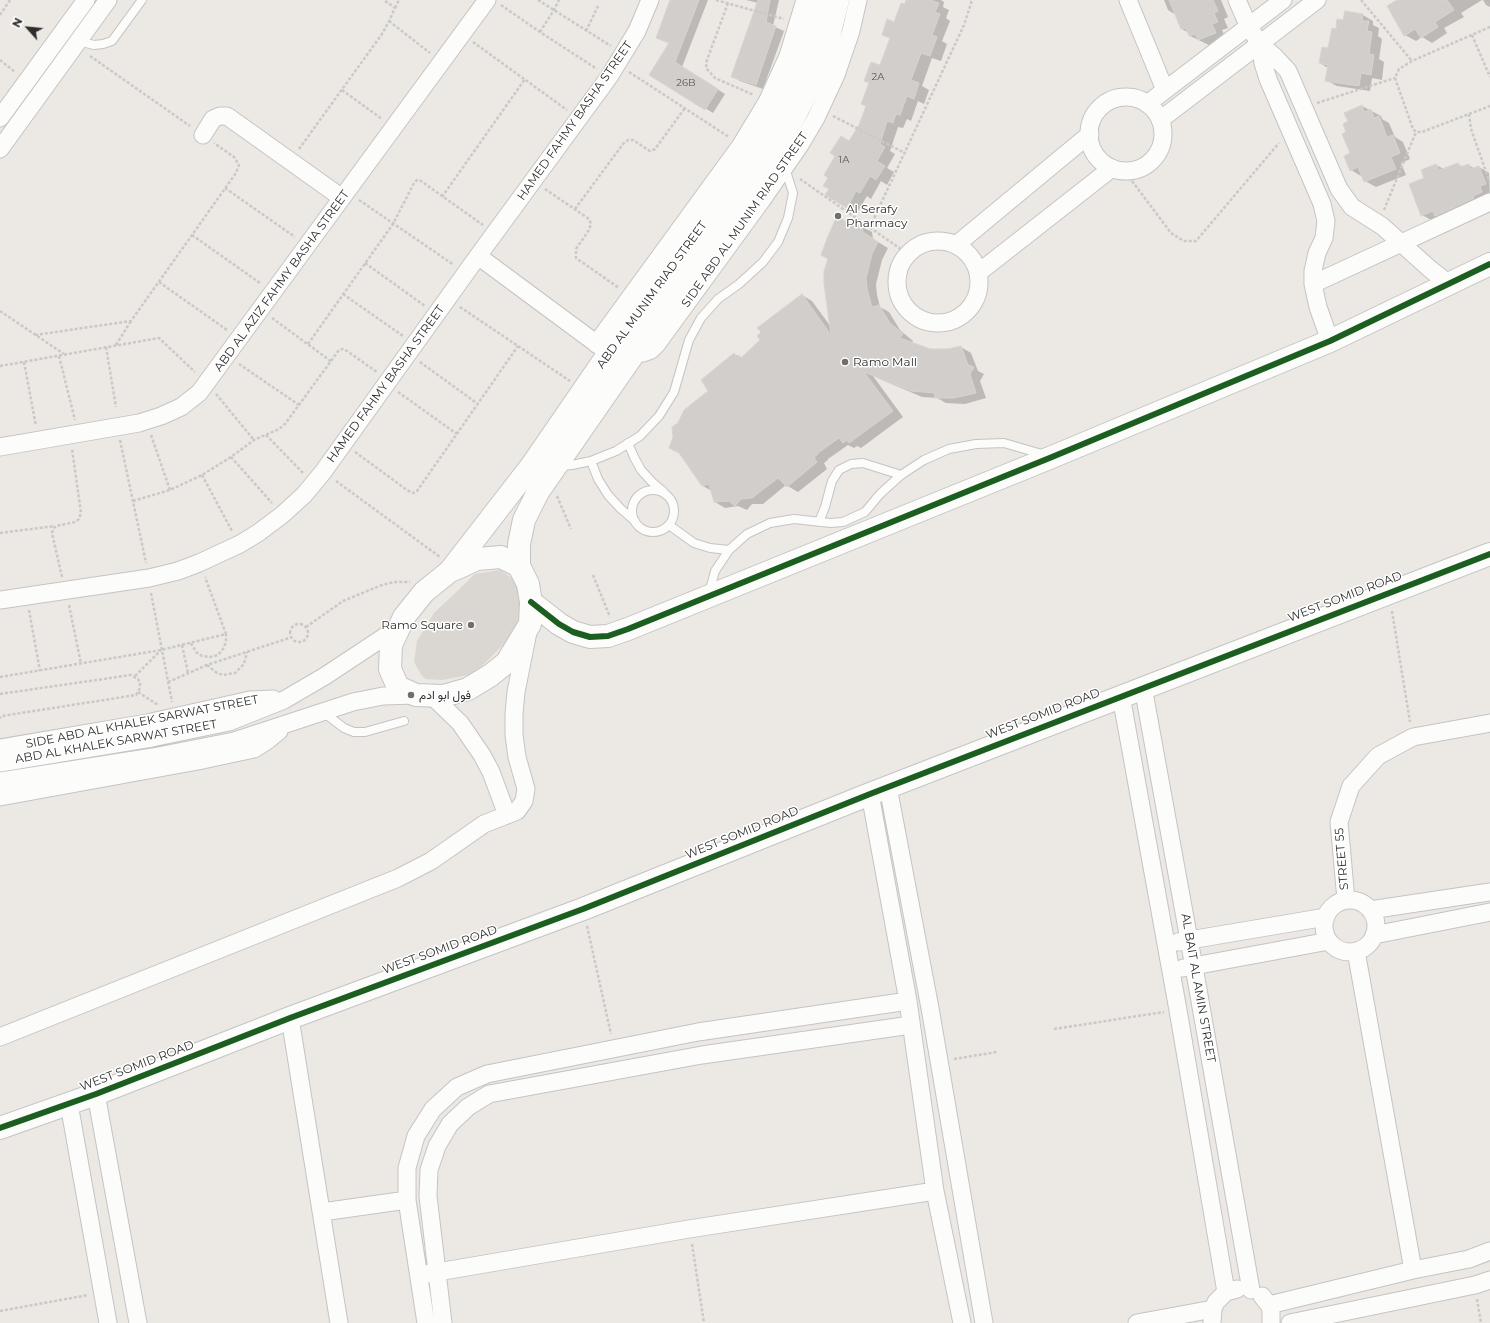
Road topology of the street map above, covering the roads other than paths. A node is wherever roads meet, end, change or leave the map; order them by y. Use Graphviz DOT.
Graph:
graph roads {
  1 [pos="86,0"];
  2 [pos="108,0"];
  3 [pos="142,0"];
  4 [pos="650,0"];
  5 [pos="805,0"];
  6 [pos="822,0"];
  7 [pos="838,0"];
  8 [pos="858,0"];
  9 [pos="1128,0"];
  10 [pos="1237,0"];
  11 [pos="1283,0"];
  12 [pos="1317,0"];
  13 [pos="494,2"];
  14 [pos="1249,26"];
  15 [pos="76,43"];
  16 [pos="1260,44"];
  17 [pos="1165,90"];
  18 [pos="1147,104"];
  19 [pos="0,118"];
  20 [pos="1160,120"];
  21 [pos="1090,134"];
  22 [pos="203,135"];
  23 [pos="0,149"];
  24 [pos="742,152"];
  25 [pos="785,168"];
  26 [pos="1118,170"];
  27 [pos="345,195"];
  28 [pos="1490,202"];
  29 [pos="1352,207"];
  30 [pos="1326,221"];
  31 [pos="1402,243"];
  32 [pos="956,245"];
  33 [pos="478,256"];
  34 [pos="1490,264"];
  35 [pos="978,273"];
  36 [pos="1313,284"];
  37 [pos="1449,284"];
  38 [pos="686,292"];
  39 [pos="1330,341"];
  40 [pos="616,354"];
  41 [pos="628,443"];
  42 [pos="0,447"];
  43 [pos="1052,457"];
  44 [pos="591,461"];
  45 [pos="552,470"];
  46 [pos="901,475"];
  47 [pos="664,491"];
  48 [pos="635,521"];
  49 [pos="819,522"];
  50 [pos="668,525"];
  51 [pos="846,531"];
  52 [pos="729,550"];
  53 [pos="1490,554"];
  54 [pos="519,566"];
  55 [pos="447,573"];
  56 [pos="708,598"];
  57 [pos="0,600"];
  58 [pos="531,602"];
  59 [pos="530,624"];
  60 [pos="399,627"];
  61 [pos="1143,687"];
  62 [pos="424,696"];
  63 [pos="1121,696"];
  64 [pos="284,700"];
  65 [pos="322,711"];
  66 [pos="404,721"];
  67 [pos="1490,723"];
  68 [pos="0,748"];
  69 [pos="0,763"];
  70 [pos="54,779"];
  71 [pos="0,781"];
  72 [pos="879,790"];
  73 [pos="0,796"];
  74 [pos="507,815"];
  75 [pos="1490,892"];
  76 [pos="1346,900"];
  77 [pos="1370,910"];
  78 [pos="1490,912"];
  79 [pos="1326,917"];
  80 [pos="1374,935"];
  81 [pos="1189,939"];
  82 [pos="1329,940"];
  83 [pos="1166,944"];
  84 [pos="1356,951"];
  85 [pos="1194,966"];
  86 [pos="1171,970"];
  87 [pos="930,1008"];
  88 [pos="910,1012"];
  89 [pos="290,1018"];
  90 [pos="698,1032"];
  91 [pos="0,1037"];
  92 [pos="702,1055"];
  93 [pos="96,1094"];
  94 [pos="69,1104"];
  95 [pos="0,1128"];
  96 [pos="935,1191"];
  97 [pos="407,1200"];
  98 [pos="322,1212"];
  99 [pos="1490,1251"];
  100 [pos="1413,1270"];
  101 [pos="436,1272"];
  102 [pos="418,1275"];
  103 [pos="1482,1282"];
  104 [pos="1251,1290"];
  105 [pos="1226,1292"];
  106 [pos="1269,1305"];
  107 [pos="1212,1316"];
  108 [pos="108,1323"];
  109 [pos="138,1323"];
  110 [pos="339,1323"];
  111 [pos="426,1323"];
  112 [pos="443,1323"];
  113 [pos="962,1323"];
  114 [pos="984,1323"];
  115 [pos="1137,1323"];
  116 [pos="1272,1323"];
  117 [pos="1290,1323"];
  1 -- 19 [label="street"];
  2 -- 15 [label="street"];
  3 -- 15 [label="lane"];
  4 -- 33 [label="street, HAMED FAHMY BASHA STREET"];
  5 -- 24 [label="street"];
  6 -- 24 [label="street, ABD AL MUNIM RIAD STREET"];
  7 -- 38 [label="street, ABD AL MUNIM RIAD STREET"];
  8 -- 25 [label="street, SIDE ABD AL MUNIM RIAD STREET"];
  9 -- 17 [label="street"];
  10 -- 14 [label="street"];
  11 -- 14 [label="street"];
  12 -- 16 [label="street"];
  13 -- 27 [label="street, ABD AL AZIZ FAHMY BASHA STREET"];
  14 -- 16 [label="street"];
  14 -- 17 [label="street"];
  15 -- 23 [label="street"];
  16 -- 20 [label="street"];
  16 -- 29 [label="street"];
  16 -- 30 [label="street"];
  17 -- 18 [label="street"];
  18 -- 20 [label="street"];
  18 -- 21 [label="street"];
  20 -- 26 [label="street"];
  21 -- 26 [label="street"];
  21 -- 32 [label="street"];
  22 -- 27 [label="street"];
  24 -- 40 [label="street, ABD AL MUNIM RIAD STREET"];
  24 -- 40 [label="street"];
  25 -- 38 [label="street, SIDE ABD AL MUNIM RIAD STREET"];
  25 -- 41 [label="lane"];
  26 -- 35 [label="street"];
  27 -- 42 [label="street, ABD AL AZIZ FAHMY BASHA STREET"];
  28 -- 31 [label="street"];
  29 -- 30 [label="street"];
  29 -- 31 [label="street"];
  30 -- 36 [label="street"];
  31 -- 36 [label="street"];
  31 -- 37 [label="street"];
  32 -- 35 [label="street"];
  32 -- 35 [label="street"];
  33 -- 40 [label="street"];
  33 -- 57 [label="street, HAMED FAHMY BASHA STREET"];
  34 -- 37 [label="street"];
  36 -- 39 [label="street"];
  37 -- 39 [label="street"];
  38 -- 40 [label="street, ABD AL MUNIM RIAD STREET"];
  39 -- 43 [label="street"];
  40 -- 45 [label="street, ABD AL MUNIM RIAD STREET"];
  40 -- 55 [label="street, ABD AL MUNIM RIAD STREET"];
  41 -- 44 [label="lane"];
  41 -- 47 [label="lane"];
  43 -- 46 [label="lane"];
  43 -- 51 [label="street"];
  44 -- 45 [label="lane"];
  44 -- 48 [label="lane"];
  45 -- 54 [label="street, ABD AL MUNIM RIAD STREET"];
  46 -- 49 [label="lane"];
  46 -- 51 [label="lane"];
  47 -- 48 [label="lane"];
  47 -- 50 [label="lane"];
  48 -- 50 [label="lane"];
  49 -- 51 [label="lane"];
  49 -- 52 [label="lane"];
  50 -- 52 [label="lane"];
  51 -- 56 [label="street"];
  52 -- 56 [label="lane"];
  53 -- 61 [label="street, WEST SOMID ROAD"];
  54 -- 55 [label="street"];
  54 -- 58 [label="street"];
  55 -- 60 [label="street"];
  56 -- 58 [label="street"];
  58 -- 59 [label="street"];
  59 -- 62 [label="street"];
  59 -- 74 [label="street"];
  60 -- 62 [label="street"];
  60 -- 64 [label="street, ABD AL KHALEK SARWAT STREET"];
  61 -- 63 [label="street, WEST SOMID ROAD"];
  61 -- 81 [label="street, AL BAIT AL AMIN STREET"];
  62 -- 65 [label="street, ABD AL KHALEK SARWAT STREET"];
  62 -- 74 [label="street"];
  63 -- 72 [label="street, WEST SOMID ROAD"];
  63 -- 83 [label="street, AL BAIT AL AMIN STREET"];
  64 -- 68 [label="street, SIDE ABD AL KHALEK SARWAT STREET"];
  64 -- 69 [label="street, ABD AL KHALEK SARWAT STREET"];
  65 -- 66 [label="lane"];
  65 -- 70 [label="street, ABD AL KHALEK SARWAT STREET"];
  67 -- 76 [label="street, STREET 55"];
  70 -- 71 [label="street, ABD AL KHALEK SARWAT STREET"];
  70 -- 73 [label="street"];
  72 -- 87 [label="street"];
  72 -- 88 [label="street"];
  72 -- 89 [label="street, WEST SOMID ROAD"];
  74 -- 91 [label="street"];
  75 -- 77 [label="street"];
  76 -- 77 [label="street"];
  76 -- 79 [label="street"];
  77 -- 80 [label="street"];
  78 -- 80 [label="street"];
  79 -- 81 [label="street"];
  79 -- 82 [label="street"];
  80 -- 84 [label="street"];
  81 -- 83 [label="street"];
  81 -- 85 [label="street, AL BAIT AL AMIN STREET"];
  82 -- 84 [label="street"];
  82 -- 85 [label="street"];
  83 -- 86 [label="street, AL BAIT AL AMIN STREET"];
  84 -- 100 [label="street"];
  85 -- 86 [label="street"];
  85 -- 104 [label="street, AL BAIT AL AMIN STREET"];
  86 -- 105 [label="street, AL BAIT AL AMIN STREET"];
  87 -- 88 [label="street"];
  87 -- 114 [label="street"];
  88 -- 90 [label="street"];
  88 -- 92 [label="street"];
  88 -- 96 [label="street"];
  89 -- 93 [label="street, WEST SOMID ROAD"];
  89 -- 98 [label="street"];
  90 -- 92 [label="street"];
  90 -- 97 [label="street"];
  92 -- 101 [label="street"];
  93 -- 94 [label="street, WEST SOMID ROAD"];
  93 -- 109 [label="street"];
  94 -- 95 [label="street, WEST SOMID ROAD"];
  94 -- 108 [label="street"];
  96 -- 101 [label="street"];
  96 -- 113 [label="street"];
  97 -- 98 [label="street"];
  97 -- 102 [label="street"];
  98 -- 110 [label="street"];
  99 -- 100 [label="street"];
  100 -- 106 [label="street"];
  101 -- 102 [label="street"];
  101 -- 112 [label="street"];
  102 -- 111 [label="street"];
  103 -- 117 [label="street"];
  104 -- 105 [label="street"];
  104 -- 106 [label="street"];
  105 -- 107 [label="street"];
  106 -- 116 [label="street"];
  107 -- 115 [label="street"];
}
